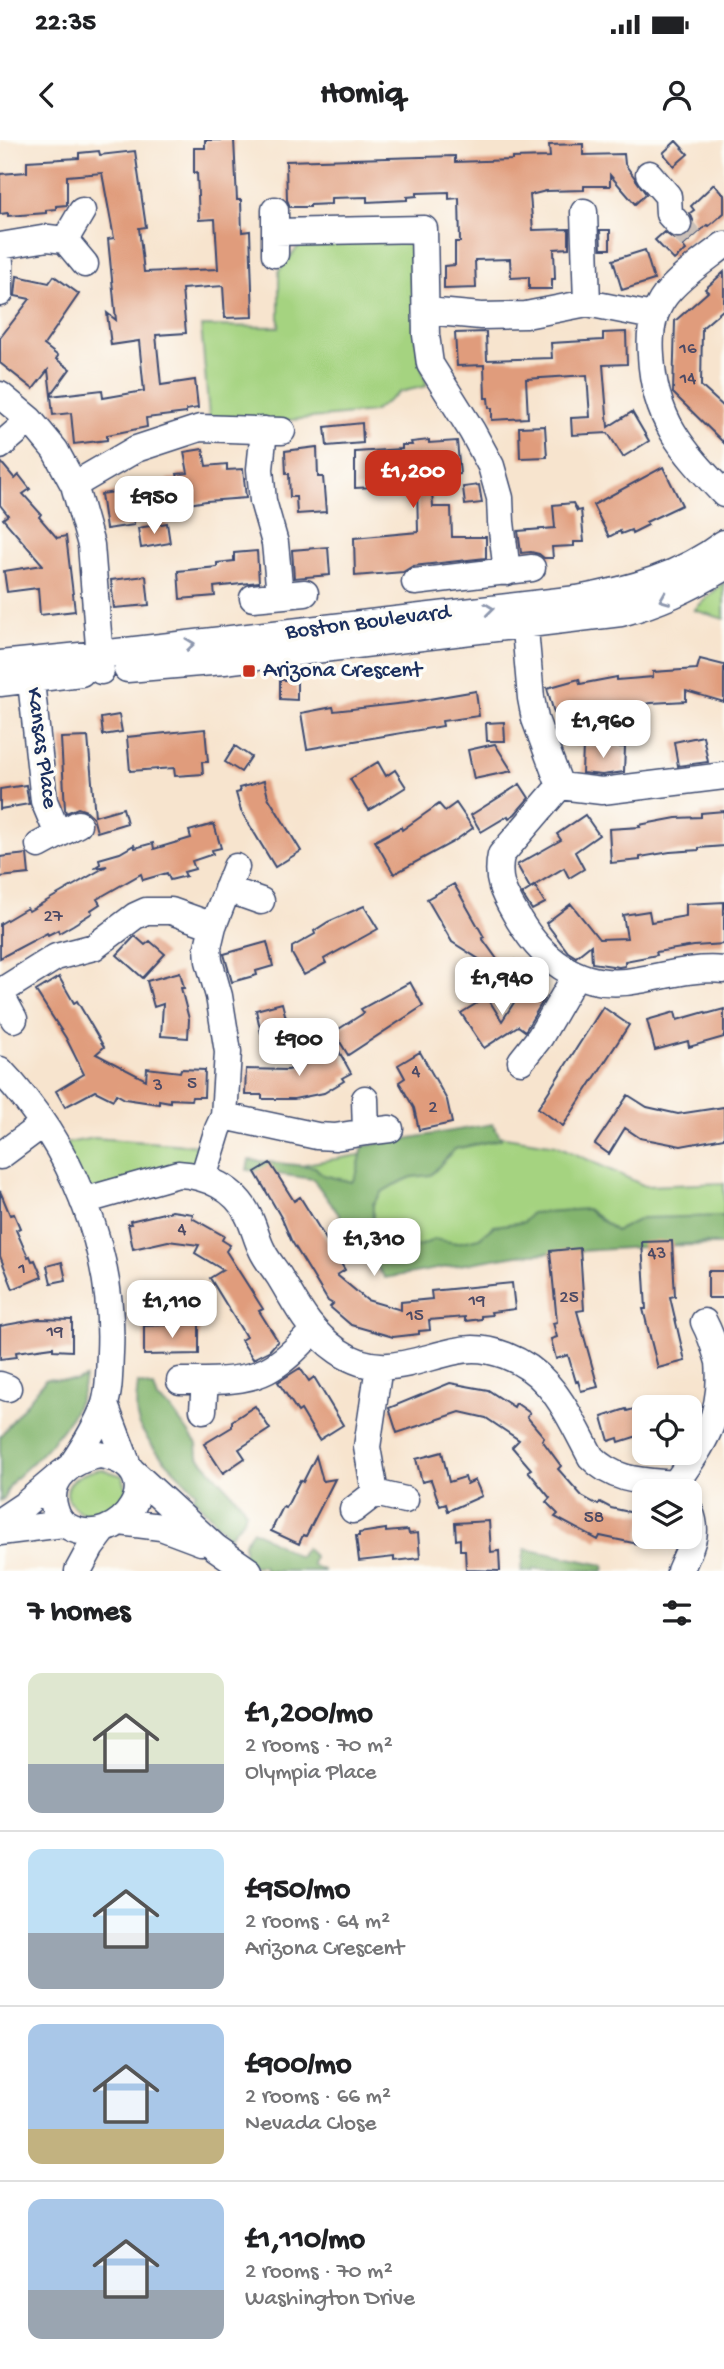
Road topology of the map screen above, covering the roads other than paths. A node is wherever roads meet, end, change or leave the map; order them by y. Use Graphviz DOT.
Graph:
graph roads {
  1 [pos="649,174"];
  2 [pos="82,211"];
  3 [pos="583,212"];
  4 [pos="275,232"];
  5 [pos="65,240"];
  6 [pos="700,242"];
  7 [pos="0,246"];
  8 [pos="0,262"];
  9 [pos="85,264"];
  10 [pos="0,293"];
  11 [pos="587,303"];
  12 [pos="427,311"];
  13 [pos="653,316"];
  14 [pos="0,395"];
  15 [pos="30,421"];
  16 [pos="0,446"];
  17 [pos="74,485"];
  18 [pos="724,494"];
  19 [pos="724,543"];
  20 [pos="724,568"];
  21 [pos="415,582"];
  22 [pos="253,598"];
  23 [pos="524,614"];
  24 [pos="101,663"];
  25 [pos="0,664"];
  26 [pos="30,670"];
  27 [pos="0,683"];
  28 [pos="724,776"];
  29 [pos="560,786"];
  30 [pos="58,834"];
  31 [pos="261,901"];
  32 [pos="212,926"];
  33 [pos="724,970"];
  34 [pos="576,975"];
  35 [pos="0,993"];
  36 [pos="14,1019"];
  37 [pos="521,1061"];
  38 [pos="0,1070"];
  39 [pos="365,1099"];
  40 [pos="224,1116"];
  41 [pos="43,1124"];
  42 [pos="4,1162"];
  43 [pos="203,1178"];
  44 [pos="83,1201"];
  45 [pos="314,1330"];
  46 [pos="713,1331"];
  47 [pos="379,1366"];
  48 [pos="104,1405"];
  49 [pos="203,1410"];
  50 [pos="68,1467"];
  51 [pos="129,1467"];
  52 [pos="683,1479"];
  53 [pos="632,1480"];
  54 [pos="375,1493"];
  55 [pos="405,1500"];
  56 [pos="353,1510"];
  57 [pos="0,1521"];
  58 [pos="66,1526"];
  59 [pos="112,1526"];
  60 [pos="0,1532"];
  61 [pos="216,1548"];
  62 [pos="691,1549"];
  63 [pos="77,1571"];
  64 [pos="249,1571"];
  65 [pos="680,1571"];
  1 -- 6 [label="street"];
  2 -- 5 [label="street"];
  3 -- 11 [label="street"];
  4 -- 12 [label="street"];
  5 -- 7 [label="street"];
  5 -- 9 [label="street"];
  6 -- 13 [label="street"];
  8 -- 10 [label="street"];
  11 -- 12 [label="street"];
  11 -- 13 [label="street"];
  12 -- 21 [label="street"];
  13 -- 18 [label="street"];
  14 -- 15 [label="street"];
  15 -- 16 [label="street"];
  15 -- 17 [label="street"];
  17 -- 22 [label="street"];
  17 -- 24 [label="street"];
  19 -- 23 [label="street, Boston Boulevard"];
  20 -- 23 [label="street, Boston Boulevard, one-way"];
  23 -- 24 [label="street, Boston Boulevard"];
  23 -- 29 [label="street"];
  24 -- 26 [label="street, Boston Boulevard"];
  25 -- 26 [label="street, Boston Boulevard"];
  26 -- 27 [label="street, Boston Boulevard"];
  26 -- 30 [label="street, Kansas Place"];
  28 -- 29 [label="street"];
  29 -- 34 [label="street"];
  31 -- 32 [label="street"];
  32 -- 35 [label="street"];
  32 -- 40 [label="street"];
  33 -- 34 [label="street"];
  34 -- 37 [label="street"];
  35 -- 36 [label="street"];
  38 -- 41 [label="street"];
  39 -- 40 [label="street"];
  40 -- 43 [label="street"];
  41 -- 42 [label="street"];
  41 -- 44 [label="street"];
  43 -- 44 [label="street"];
  43 -- 45 [label="street"];
  44 -- 48 [label="street"];
  45 -- 47 [label="street"];
  45 -- 49 [label="street"];
  46 -- 52 [label="street"];
  47 -- 53 [label="street"];
  47 -- 54 [label="street"];
  48 -- 50 [label="street"];
  48 -- 51 [label="street"];
  50 -- 51 [label="street"];
  50 -- 57 [label="street"];
  50 -- 58 [label="street"];
  51 -- 59 [label="street"];
  51 -- 61 [label="street"];
  54 -- 55 [label="street"];
  54 -- 56 [label="street"];
  58 -- 59 [label="street"];
  58 -- 60 [label="street"];
  58 -- 63 [label="street"];
  59 -- 61 [label="street"];
  59 -- 63 [label="street"];
  61 -- 64 [label="street"];
  62 -- 65 [label="street"];
}
